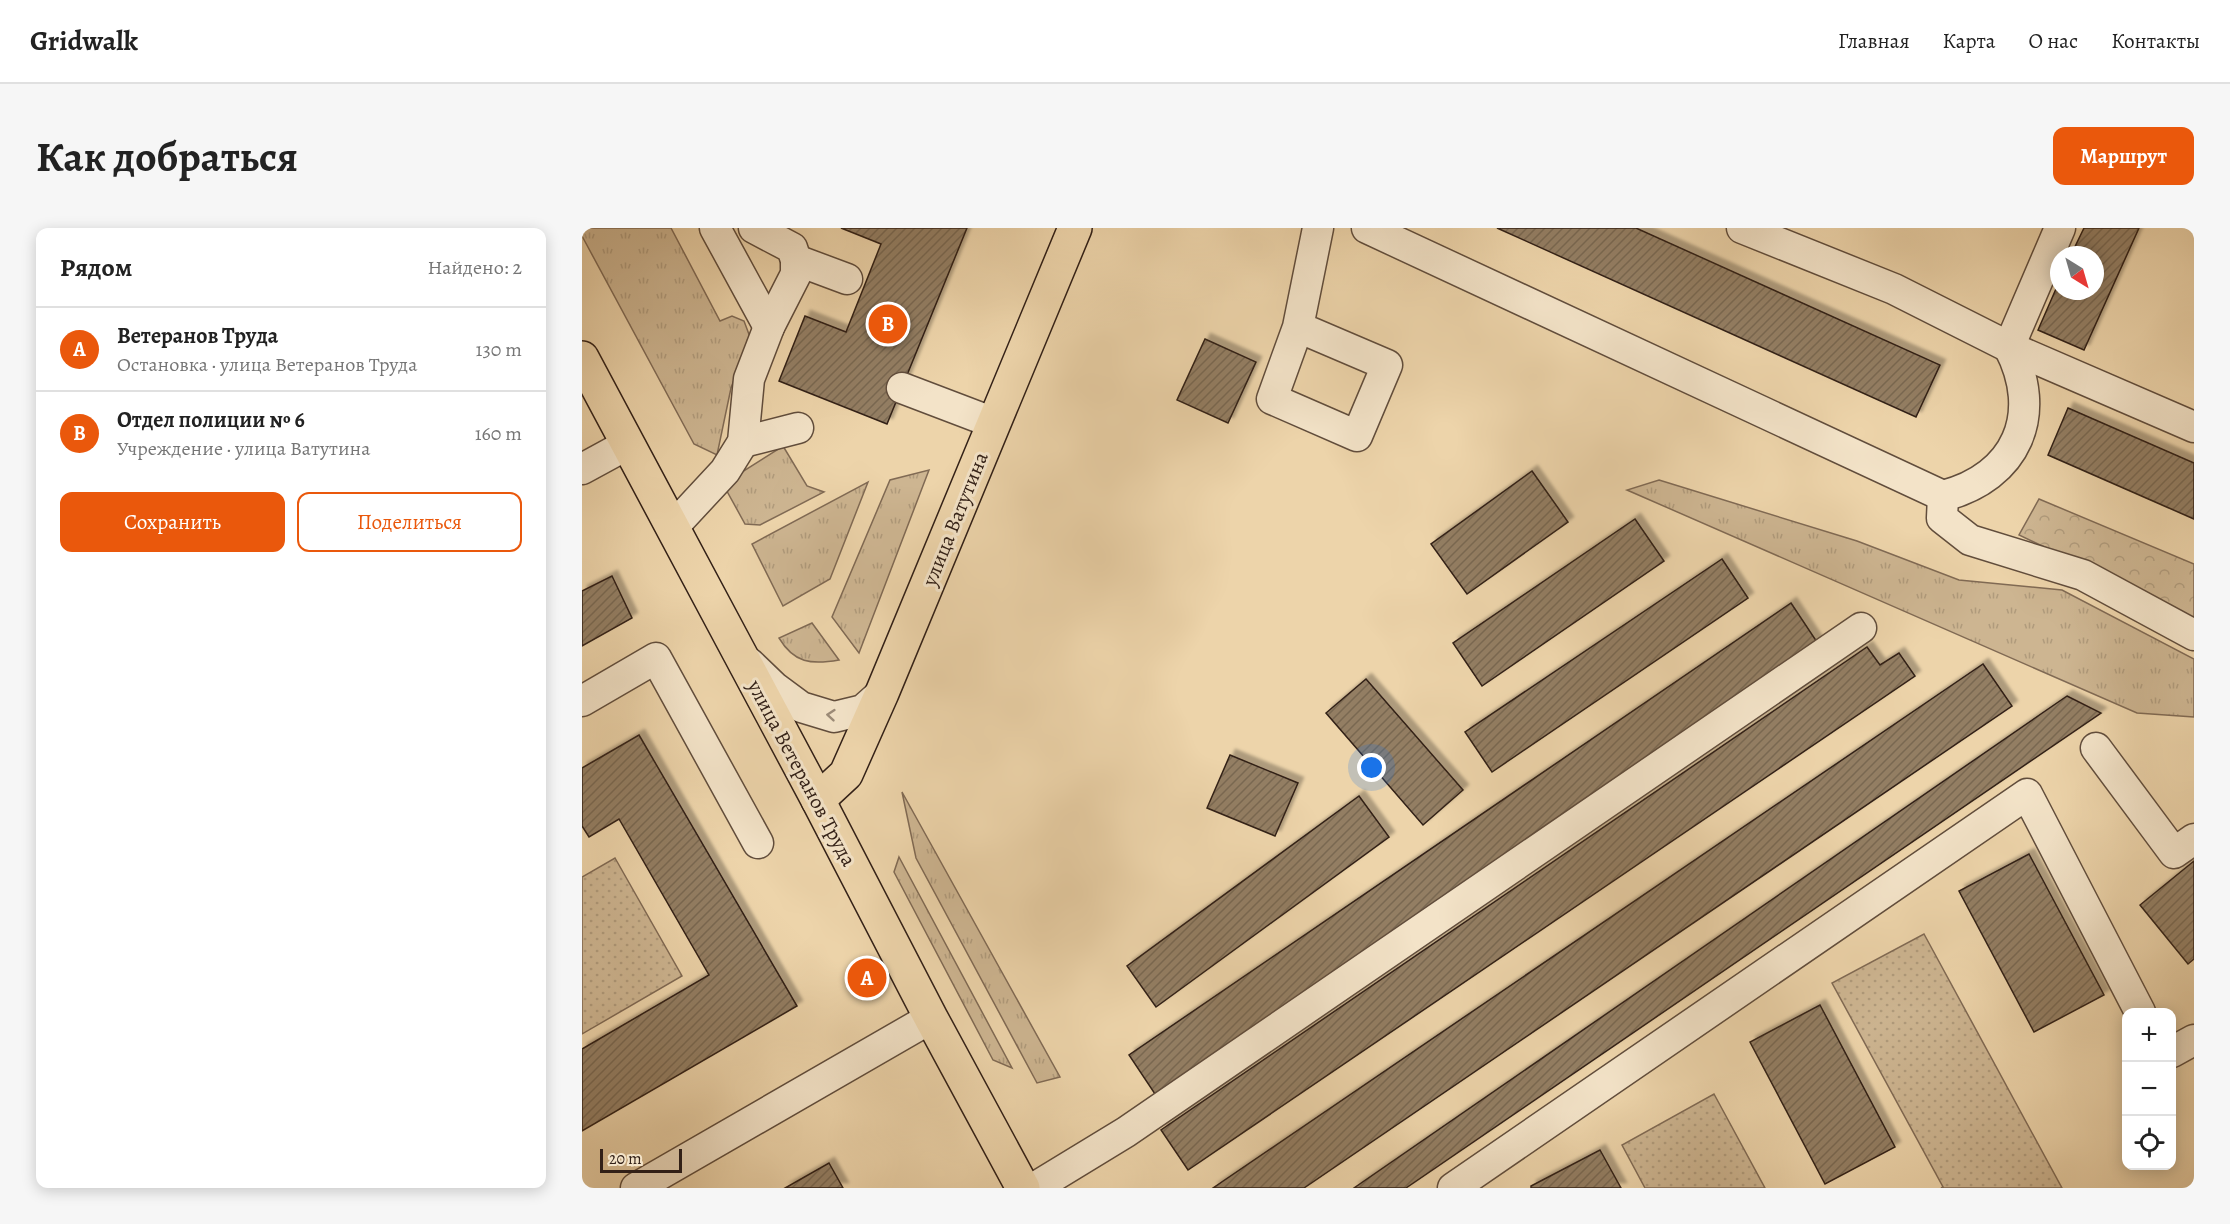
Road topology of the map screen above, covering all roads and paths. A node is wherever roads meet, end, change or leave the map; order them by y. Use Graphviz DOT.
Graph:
graph roads {
  1 [pos="715,228"];
  2 [pos="754,228"];
  3 [pos="1075,228"];
  4 [pos="1318,228"];
  5 [pos="1367,228"];
  6 [pos="1742,228"];
  7 [pos="2060,228"];
  8 [pos="1399,234"];
  9 [pos="796,260"];
  10 [pos="847,279"];
  11 [pos="769,327"];
  12 [pos="1298,327"];
  13 [pos="2009,347"];
  14 [pos="582,358"];
  15 [pos="902,388"];
  16 [pos="994,423"];
  17 [pos="2194,427"];
  18 [pos="798,428"];
  19 [pos="743,442"];
  20 [pos="627,444"];
  21 [pos="582,469"];
  22 [pos="1944,496"];
  23 [pos="672,528"];
  24 [pos="1861,628"];
  25 [pos="2194,635"];
  26 [pos="736,650"];
  27 [pos="882,693"];
  28 [pos="582,701"];
  29 [pos="2096,748"];
  30 [pos="818,800"];
  31 [pos="2194,839"];
  32 [pos="758,843"];
  33 [pos="2138,1008"];
  34 [pos="931,1018"];
  35 [pos="2194,1040"];
  36 [pos="2176,1050"];
  37 [pos="636,1188"];
  38 [pos="1023,1188"];
  39 [pos="1034,1188"];
  40 [pos="1453,1188"];
  1 -- 11 [label="street"];
  2 -- 9 [label="street"];
  3 -- 16 [label="main road, улица Ватутина"];
  4 -- 12 [label="street"];
  5 -- 8 [label="street"];
  6 -- 13 [label="street"];
  7 -- 13 [label="street"];
  8 -- 22 [label="street"];
  9 -- 10 [label="street"];
  9 -- 11 [label="street"];
  11 -- 19 [label="street"];
  13 -- 17 [label="street"];
  13 -- 22 [label="street"];
  14 -- 20 [label="main road, улица Ветеранов Труда"];
  15 -- 16 [label="street"];
  16 -- 27 [label="main road, улица Ватутина"];
  18 -- 19 [label="street"];
  19 -- 23 [label="street"];
  20 -- 21 [label="street"];
  20 -- 23 [label="main road, улица Ветеранов Труда"];
  22 -- 25 [label="street"];
  23 -- 26 [label="main road, улица Ветеранов Труда"];
  24 -- 39 [label="street"];
  27 -- 26 [label="street, one-way"];
  26 -- 30 [label="main road, улица Ветеранов Труда"];
  27 -- 30 [label="main road, улица Ватутина"];
  28 -- 32 [label="street"];
  29 -- 31 [label="street"];
  30 -- 34 [label="main road, улица Ветеранов Труда"];
  33 -- 40 [label="street"];
  34 -- 37 [label="street"];
  34 -- 38 [label="main road, улица Ветеранов Труда"];
  35 -- 36 [label="street"];
}
